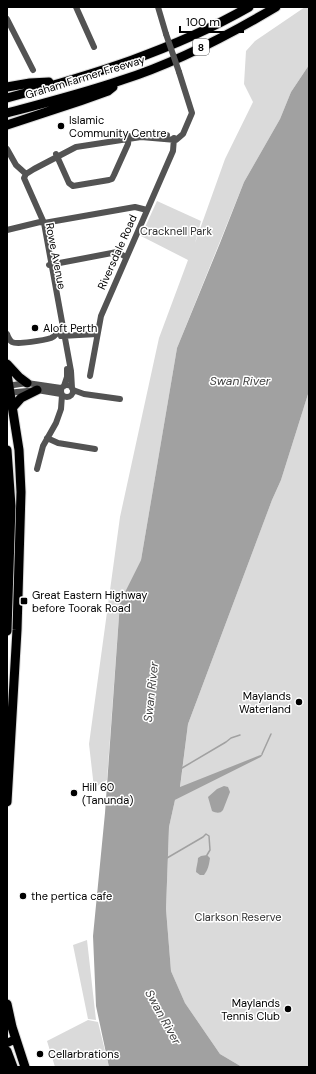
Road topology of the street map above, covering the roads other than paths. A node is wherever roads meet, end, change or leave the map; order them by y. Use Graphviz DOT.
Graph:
graph roads {
  1 [pos="76,7"];
  2 [pos="158,7"];
  3 [pos="249,7"];
  4 [pos="276,7"];
  5 [pos="7,19"];
  6 [pos="94,47"];
  7 [pos="33,70"];
  8 [pos="122,80"];
  9 [pos="66,81"];
  10 [pos="7,87"];
  11 [pos="7,98"];
  12 [pos="7,113"];
  13 [pos="7,125"];
  14 [pos="129,136"];
  15 [pos="174,138"];
  16 [pos="7,149"];
  17 [pos="56,155"];
  18 [pos="25,173"];
  19 [pos="147,210"];
  20 [pos="42,223"];
  21 [pos="7,230"];
  22 [pos="126,256"];
  23 [pos="50,264"];
  24 [pos="60,328"];
  25 [pos="7,334"];
  26 [pos="97,334"];
  27 [pos="63,336"];
  28 [pos="7,364"];
  29 [pos="7,374"];
  30 [pos="90,376"];
  31 [pos="27,383"];
  32 [pos="8,389"];
  33 [pos="37,390"];
  34 [pos="62,391"];
  35 [pos="71,393"];
  36 [pos="120,399"];
  37 [pos="13,406"];
  38 [pos="61,409"];
  39 [pos="47,438"];
  40 [pos="96,449"];
  41 [pos="7,454"];
  42 [pos="36,469"];
  43 [pos="8,472"];
  44 [pos="9,531"];
  45 [pos="9,543"];
  46 [pos="8,606"];
  47 [pos="7,619"];
  48 [pos="7,631"];
  49 [pos="9,742"];
  50 [pos="7,802"];
  51 [pos="7,1004"];
  52 [pos="13,1042"];
  53 [pos="7,1050"];
  54 [pos="13,1067"];
  55 [pos="25,1067"];
  1 -- 6 [label="street"];
  2 -- 15 [label="street, Riversdale Road, bridge"];
  3 -- 9 [label="highway, Graham Farmer Freeway / 8"];
  4 -- 8 [label="highway, Graham Farmer Freeway / 8"];
  5 -- 7 [label="street"];
  8 -- 12 [label="highway, Graham Farmer Freeway / 8"];
  8 -- 13 [label="highway"];
  9 -- 10 [label="highway"];
  9 -- 11 [label="highway, Graham Farmer Freeway / 8"];
  14 -- 15 [label="street"];
  14 -- 17 [label="street"];
  14 -- 17 [label="street"];
  15 -- 19 [label="street, Riversdale Road"];
  16 -- 18 [label="street"];
  17 -- 18 [label="street"];
  18 -- 20 [label="street, Rowe Avenue"];
  19 -- 20 [label="street"];
  19 -- 22 [label="street, Riversdale Road"];
  20 -- 21 [label="street"];
  20 -- 23 [label="street, Rowe Avenue"];
  22 -- 23 [label="street"];
  22 -- 26 [label="street, Riversdale Road"];
  23 -- 24 [label="street, Rowe Avenue"];
  23 -- 27 [label="street, Rowe Avenue"];
  24 -- 25 [label="street"];
  24 -- 27 [label="street, Rowe Avenue"];
  26 -- 27 [label="street"];
  26 -- 30 [label="street, Riversdale Road"];
  27 -- 34 [label="street, Rowe Avenue"];
  27 -- 35 [label="street, Rowe Avenue"];
  28 -- 31 [label="highway"];
  29 -- 32 [label="highway"];
  31 -- 32 [label="street"];
  31 -- 34 [label="street"];
  32 -- 33 [label="street"];
  32 -- 37 [label="highway"];
  33 -- 34 [label="street"];
  33 -- 37 [label="highway"];
  34 -- 35 [label="street"];
  34 -- 35 [label="street"];
  34 -- 38 [label="street, Rowe Avenue"];
  35 -- 36 [label="street"];
  35 -- 38 [label="street"];
  37 -- 49 [label="highway"];
  38 -- 39 [label="street"];
  39 -- 40 [label="street"];
  39 -- 42 [label="street"];
  41 -- 43 [label="highway"];
  43 -- 44 [label="highway"];
  44 -- 45 [label="highway"];
  45 -- 46 [label="highway"];
  46 -- 47 [label="highway"];
  47 -- 48 [label="highway"];
  49 -- 50 [label="highway"];
  51 -- 52 [label="highway"];
  52 -- 53 [label="main road"];
  52 -- 55 [label="highway"];
  53 -- 54 [label="highway"];
}
